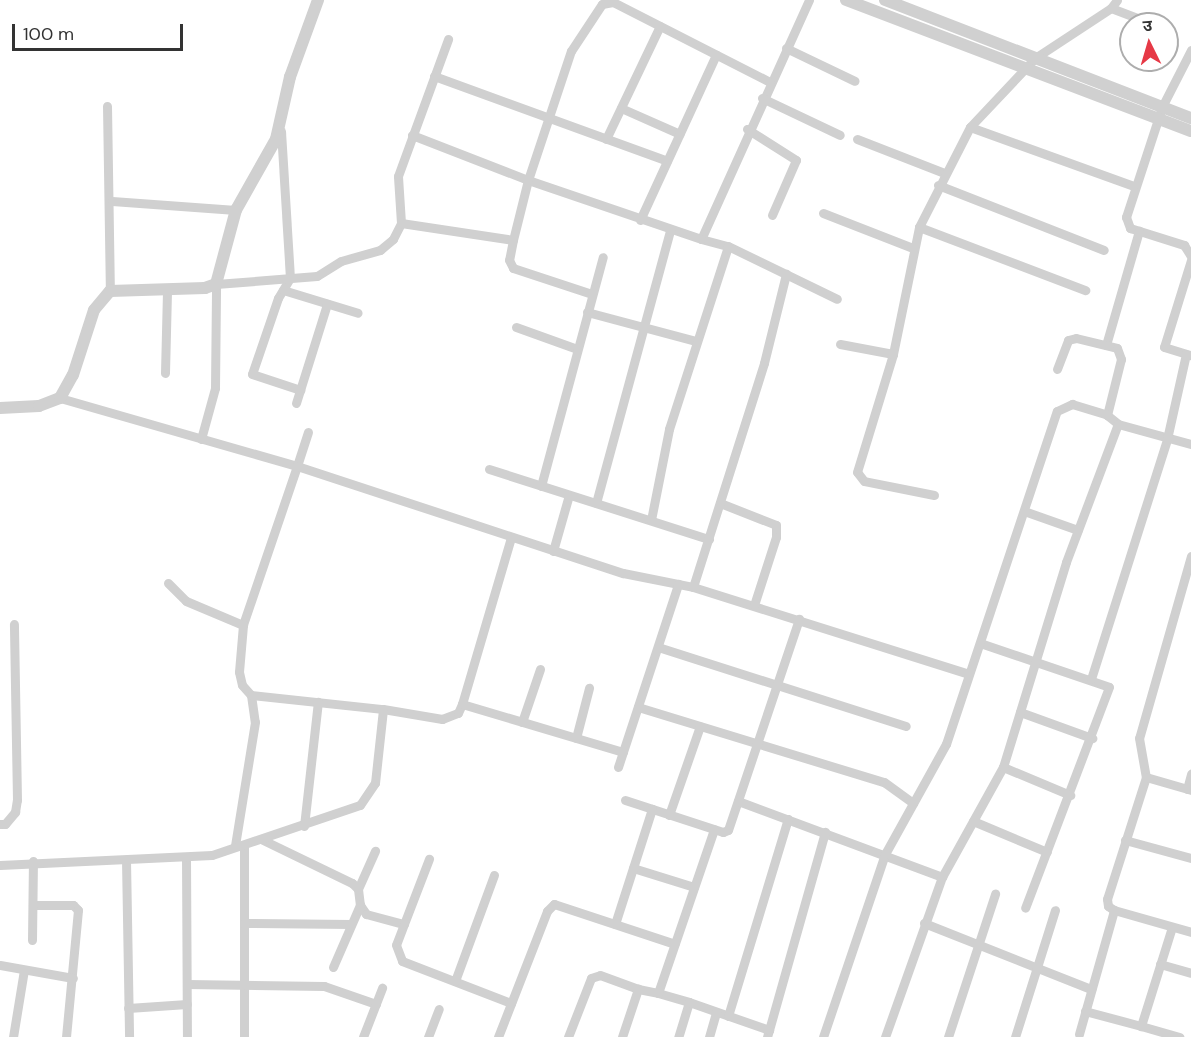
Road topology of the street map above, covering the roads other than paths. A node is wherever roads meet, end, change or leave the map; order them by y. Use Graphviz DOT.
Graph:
graph roads {
  1 [pos="318,0"];
  2 [pos="809,0"];
  3 [pos="846,0"];
  4 [pos="885,0"];
  5 [pos="1114,4"];
  6 [pos="1130,12"];
  7 [pos="660,26"];
  8 [pos="448,39"];
  9 [pos="786,48"];
  10 [pos="1191,50"];
  11 [pos="716,55"];
  12 [pos="1035,58"];
  13 [pos="1026,68"];
  14 [pos="434,76"];
  15 [pos="855,81"];
  16 [pos="770,82"];
  17 [pos="762,98"];
  18 [pos="107,106"];
  19 [pos="621,108"];
  20 [pos="1160,113"];
  21 [pos="549,117"];
  22 [pos="1191,118"];
  23 [pos="280,126"];
  24 [pos="970,127"];
  25 [pos="747,129"];
  26 [pos="1191,131"];
  27 [pos="680,134"];
  28 [pos="412,135"];
  29 [pos="840,135"];
  30 [pos="606,139"];
  31 [pos="857,139"];
  32 [pos="668,161"];
  33 [pos="944,173"];
  34 [pos="528,180"];
  35 [pos="938,186"];
  36 [pos="1134,186"];
  37 [pos="112,201"];
  38 [pos="236,210"];
  39 [pos="823,213"];
  40 [pos="772,215"];
  41 [pos="640,220"];
  42 [pos="401,223"];
  43 [pos="919,227"];
  44 [pos="670,230"];
  45 [pos="1139,231"];
  46 [pos="701,239"];
  47 [pos="513,240"];
  48 [pos="728,246"];
  49 [pos="913,248"];
  50 [pos="1104,250"];
  51 [pos="603,257"];
  52 [pos="1191,258"];
  53 [pos="786,274"];
  54 [pos="290,278"];
  55 [pos="216,284"];
  56 [pos="168,289"];
  57 [pos="283,290"];
  58 [pos="1085,290"];
  59 [pos="110,291"];
  60 [pos="592,294"];
  61 [pos="837,299"];
  62 [pos="327,304"];
  63 [pos="586,312"];
  64 [pos="358,313"];
  65 [pos="516,327"];
  66 [pos="644,327"];
  67 [pos="696,341"];
  68 [pos="840,344"];
  69 [pos="1106,345"];
  70 [pos="577,349"];
  71 [pos="893,354"];
  72 [pos="1189,355"];
  73 [pos="1057,369"];
  74 [pos="165,373"];
  75 [pos="300,390"];
  76 [pos="60,398"];
  77 [pos="296,403"];
  78 [pos="0,408"];
  79 [pos="1107,415"];
  80 [pos="1118,424"];
  81 [pos="308,432"];
  82 [pos="201,439"];
  83 [pos="1167,440"];
  84 [pos="1191,444"];
  85 [pos="297,466"];
  86 [pos="489,469"];
  87 [pos="541,486"];
  88 [pos="568,495"];
  89 [pos="934,495"];
  90 [pos="596,503"];
  91 [pos="720,503"];
  92 [pos="1024,511"];
  93 [pos="651,520"];
  94 [pos="1078,530"];
  95 [pos="511,537"];
  96 [pos="709,539"];
  97 [pos="553,551"];
  98 [pos="1191,556"];
  99 [pos="168,584"];
  100 [pos="678,584"];
  101 [pos="693,587"];
  102 [pos="754,605"];
  103 [pos="799,619"];
  104 [pos="15,624"];
  105 [pos="243,626"];
  106 [pos="980,643"];
  107 [pos="658,647"];
  108 [pos="1037,661"];
  109 [pos="540,669"];
  110 [pos="969,674"];
  111 [pos="1091,679"];
  112 [pos="777,686"];
  113 [pos="588,688"];
  114 [pos="251,695"];
  115 [pos="318,702"];
  116 [pos="462,704"];
  117 [pos="638,707"];
  118 [pos="383,709"];
  119 [pos="1020,712"];
  120 [pos="522,722"];
  121 [pos="700,726"];
  122 [pos="906,726"];
  123 [pos="576,738"];
  124 [pos="1092,738"];
  125 [pos="757,744"];
  126 [pos="623,752"];
  127 [pos="618,767"];
  128 [pos="1003,767"];
  129 [pos="1191,774"];
  130 [pos="1146,777"];
  131 [pos="1189,789"];
  132 [pos="1070,795"];
  133 [pos="625,800"];
  134 [pos="738,801"];
  135 [pos="913,803"];
  136 [pos="652,809"];
  137 [pos="669,815"];
  138 [pos="788,819"];
  139 [pos="973,821"];
  140 [pos="0,824"];
  141 [pos="304,826"];
  142 [pos="714,829"];
  143 [pos="825,832"];
  144 [pos="263,840"];
  145 [pos="1125,840"];
  146 [pos="240,846"];
  147 [pos="375,851"];
  148 [pos="1047,852"];
  149 [pos="885,854"];
  150 [pos="186,857"];
  151 [pos="1191,858"];
  152 [pos="429,859"];
  153 [pos="126,860"];
  154 [pos="33,861"];
  155 [pos="0,865"];
  156 [pos="633,868"];
  157 [pos="494,875"];
  158 [pos="942,877"];
  159 [pos="694,887"];
  160 [pos="358,889"];
  161 [pos="995,894"];
  162 [pos="33,904"];
  163 [pos="360,905"];
  164 [pos="1025,908"];
  165 [pos="1055,910"];
  166 [pos="1114,910"];
  167 [pos="244,923"];
  168 [pos="924,923"];
  169 [pos="351,924"];
  170 [pos="404,924"];
  171 [pos="615,924"];
  172 [pos="1172,927"];
  173 [pos="1191,932"];
  174 [pos="32,940"];
  175 [pos="675,944"];
  176 [pos="980,945"];
  177 [pos="1160,964"];
  178 [pos="0,965"];
  179 [pos="333,967"];
  180 [pos="1038,968"];
  181 [pos="24,970"];
  182 [pos="1191,974"];
  183 [pos="73,978"];
  184 [pos="456,981"];
  185 [pos="187,984"];
  186 [pos="246,984"];
  187 [pos="382,988"];
  188 [pos="638,988"];
  189 [pos="1091,989"];
  190 [pos="658,993"];
  191 [pos="689,1002"];
  192 [pos="511,1003"];
  193 [pos="187,1004"];
  194 [pos="376,1004"];
  195 [pos="128,1008"];
  196 [pos="439,1009"];
  197 [pos="1085,1011"];
  198 [pos="716,1012"];
  199 [pos="728,1016"];
  200 [pos="1141,1026"];
  201 [pos="768,1033"];
  202 [pos="1079,1034"];
  203 [pos="14,1037"];
  204 [pos="66,1037"];
  205 [pos="129,1037"];
  206 [pos="187,1037"];
  207 [pos="244,1037"];
  208 [pos="363,1037"];
  209 [pos="428,1037"];
  210 [pos="498,1037"];
  211 [pos="568,1037"];
  212 [pos="622,1037"];
  213 [pos="678,1037"];
  214 [pos="709,1037"];
  215 [pos="823,1037"];
  216 [pos="885,1037"];
  217 [pos="948,1037"];
  218 [pos="1015,1037"];
  219 [pos="1179,1037"];
  1 -- 23 [label="street"];
  2 -- 9 [label="street"];
  3 -- 13 [label="street"];
  4 -- 12 [label="street"];
  5 -- 6 [label="street"];
  5 -- 12 [label="street"];
  7 -- 11 [label="street"];
  7 -- 19 [label="street"];
  7 -- 21 [label="street"];
  8 -- 14 [label="street"];
  9 -- 15 [label="street"];
  9 -- 16 [label="street"];
  10 -- 20 [label="street"];
  11 -- 16 [label="street"];
  11 -- 27 [label="street"];
  12 -- 13 [label="street"];
  12 -- 20 [label="street"];
  13 -- 20 [label="street"];
  13 -- 24 [label="street"];
  14 -- 21 [label="street"];
  14 -- 28 [label="street"];
  16 -- 17 [label="street"];
  17 -- 25 [label="street"];
  17 -- 29 [label="street"];
  18 -- 37 [label="street"];
  19 -- 27 [label="street"];
  19 -- 30 [label="street"];
  20 -- 22 [label="street"];
  20 -- 26 [label="street"];
  20 -- 36 [label="street"];
  21 -- 30 [label="street"];
  21 -- 34 [label="street"];
  23 -- 38 [label="street"];
  23 -- 54 [label="street"];
  24 -- 33 [label="street"];
  24 -- 36 [label="street"];
  25 -- 40 [label="street"];
  25 -- 46 [label="street"];
  27 -- 32 [label="street"];
  28 -- 34 [label="street"];
  28 -- 42 [label="street"];
  30 -- 32 [label="street"];
  31 -- 33 [label="street"];
  32 -- 41 [label="street"];
  33 -- 35 [label="street"];
  34 -- 41 [label="street"];
  34 -- 47 [label="street"];
  35 -- 43 [label="street"];
  35 -- 50 [label="street"];
  36 -- 45 [label="street"];
  37 -- 38 [label="street"];
  37 -- 59 [label="street"];
  38 -- 55 [label="street"];
  39 -- 49 [label="street"];
  41 -- 44 [label="street"];
  42 -- 47 [label="street"];
  42 -- 54 [label="street"];
  43 -- 49 [label="street"];
  43 -- 58 [label="street"];
  44 -- 46 [label="street"];
  44 -- 66 [label="street"];
  45 -- 52 [label="street"];
  45 -- 69 [label="street"];
  46 -- 48 [label="street"];
  47 -- 60 [label="street"];
  48 -- 53 [label="street"];
  48 -- 67 [label="street"];
  49 -- 71 [label="street"];
  51 -- 60 [label="street"];
  52 -- 72 [label="street"];
  53 -- 61 [label="street"];
  53 -- 91 [label="street"];
  54 -- 55 [label="street"];
  54 -- 57 [label="street"];
  55 -- 56 [label="street"];
  55 -- 82 [label="street"];
  56 -- 59 [label="street"];
  56 -- 74 [label="street"];
  57 -- 62 [label="street"];
  57 -- 75 [label="street"];
  59 -- 76 [label="street"];
  60 -- 63 [label="street"];
  62 -- 64 [label="street"];
  62 -- 75 [label="street"];
  63 -- 66 [label="street"];
  63 -- 70 [label="street"];
  65 -- 70 [label="street"];
  66 -- 67 [label="street"];
  66 -- 90 [label="street"];
  67 -- 93 [label="street"];
  68 -- 71 [label="street"];
  69 -- 73 [label="street"];
  69 -- 79 [label="street"];
  70 -- 87 [label="street"];
  71 -- 89 [label="street"];
  72 -- 83 [label="street"];
  75 -- 77 [label="street"];
  76 -- 78 [label="street"];
  76 -- 82 [label="street"];
  79 -- 80 [label="street"];
  79 -- 92 [label="street"];
  80 -- 83 [label="street"];
  80 -- 94 [label="street"];
  81 -- 85 [label="street"];
  82 -- 85 [label="street"];
  83 -- 84 [label="street"];
  83 -- 111 [label="street"];
  85 -- 95 [label="street"];
  85 -- 105 [label="street"];
  86 -- 87 [label="street"];
  87 -- 88 [label="street"];
  88 -- 90 [label="street"];
  88 -- 97 [label="street"];
  90 -- 93 [label="street"];
  91 -- 96 [label="street"];
  91 -- 102 [label="street"];
  92 -- 94 [label="street"];
  92 -- 106 [label="street"];
  93 -- 96 [label="street"];
  94 -- 108 [label="street"];
  95 -- 97 [label="street"];
  95 -- 116 [label="street"];
  96 -- 101 [label="street"];
  97 -- 100 [label="street"];
  98 -- 130 [label="street"];
  99 -- 105 [label="street"];
  100 -- 101 [label="street"];
  100 -- 107 [label="street"];
  101 -- 102 [label="street"];
  102 -- 103 [label="street"];
  103 -- 110 [label="street"];
  103 -- 112 [label="street"];
  104 -- 140 [label="street"];
  105 -- 114 [label="street"];
  106 -- 108 [label="street"];
  106 -- 110 [label="street"];
  107 -- 112 [label="street"];
  107 -- 117 [label="street"];
  108 -- 111 [label="street"];
  108 -- 119 [label="street"];
  109 -- 120 [label="street"];
  110 -- 135 [label="street"];
  111 -- 124 [label="street"];
  112 -- 122 [label="street"];
  112 -- 125 [label="street"];
  113 -- 123 [label="street"];
  114 -- 115 [label="street"];
  114 -- 146 [label="street"];
  115 -- 118 [label="street"];
  115 -- 141 [label="street"];
  116 -- 118 [label="street"];
  116 -- 120 [label="street"];
  117 -- 121 [label="street"];
  117 -- 126 [label="street"];
  118 -- 141 [label="street"];
  119 -- 124 [label="street"];
  119 -- 128 [label="street"];
  120 -- 123 [label="street"];
  121 -- 125 [label="street"];
  121 -- 137 [label="street"];
  123 -- 126 [label="street"];
  124 -- 132 [label="street"];
  125 -- 134 [label="street"];
  125 -- 135 [label="street"];
  126 -- 127 [label="street"];
  128 -- 132 [label="street"];
  128 -- 139 [label="street"];
  129 -- 131 [label="street"];
  130 -- 131 [label="street"];
  130 -- 145 [label="street"];
  132 -- 148 [label="street"];
  133 -- 136 [label="street"];
  134 -- 138 [label="street"];
  134 -- 142 [label="street"];
  135 -- 149 [label="street"];
  136 -- 137 [label="street"];
  136 -- 156 [label="street"];
  137 -- 142 [label="street"];
  138 -- 143 [label="street"];
  138 -- 199 [label="street"];
  139 -- 148 [label="street"];
  139 -- 158 [label="street"];
  141 -- 144 [label="street"];
  142 -- 159 [label="street"];
  143 -- 149 [label="street"];
  143 -- 201 [label="street"];
  144 -- 146 [label="street"];
  144 -- 160 [label="street"];
  145 -- 151 [label="street"];
  145 -- 166 [label="street"];
  146 -- 150 [label="street"];
  146 -- 167 [label="street"];
  147 -- 160 [label="street"];
  148 -- 164 [label="street"];
  149 -- 158 [label="street"];
  149 -- 215 [label="street"];
  150 -- 153 [label="street"];
  150 -- 185 [label="street"];
  152 -- 170 [label="street"];
  153 -- 154 [label="street"];
  153 -- 195 [label="street"];
  154 -- 155 [label="street"];
  154 -- 162 [label="street"];
  156 -- 159 [label="street"];
  156 -- 171 [label="street"];
  157 -- 184 [label="street"];
  158 -- 168 [label="street"];
  159 -- 175 [label="street"];
  160 -- 163 [label="street"];
  161 -- 176 [label="street"];
  162 -- 174 [label="street"];
  162 -- 183 [label="street"];
  163 -- 169 [label="street"];
  163 -- 170 [label="street"];
  165 -- 180 [label="street"];
  166 -- 172 [label="street"];
  166 -- 189 [label="street"];
  167 -- 169 [label="street"];
  167 -- 186 [label="street"];
  168 -- 176 [label="street"];
  168 -- 216 [label="street"];
  169 -- 179 [label="street"];
  170 -- 184 [label="street"];
  171 -- 175 [label="street"];
  171 -- 192 [label="street"];
  172 -- 173 [label="street"];
  172 -- 177 [label="street"];
  175 -- 190 [label="street"];
  176 -- 180 [label="street"];
  176 -- 217 [label="street"];
  177 -- 182 [label="street"];
  177 -- 200 [label="street"];
  178 -- 181 [label="street"];
  180 -- 189 [label="street"];
  180 -- 218 [label="street"];
  181 -- 183 [label="street"];
  181 -- 203 [label="street"];
  183 -- 204 [label="street"];
  184 -- 192 [label="street"];
  185 -- 186 [label="street"];
  185 -- 193 [label="street"];
  186 -- 194 [label="street"];
  186 -- 207 [label="street"];
  187 -- 194 [label="street"];
  188 -- 190 [label="street"];
  188 -- 211 [label="street"];
  188 -- 212 [label="street"];
  189 -- 197 [label="street"];
  190 -- 191 [label="street"];
  191 -- 198 [label="street"];
  191 -- 213 [label="street"];
  192 -- 210 [label="street"];
  193 -- 195 [label="street"];
  193 -- 206 [label="street"];
  194 -- 208 [label="street"];
  195 -- 205 [label="street"];
  196 -- 209 [label="street"];
  197 -- 200 [label="street"];
  197 -- 202 [label="street"];
  198 -- 199 [label="street"];
  198 -- 214 [label="street"];
  199 -- 201 [label="street"];
  200 -- 219 [label="street"];
}
